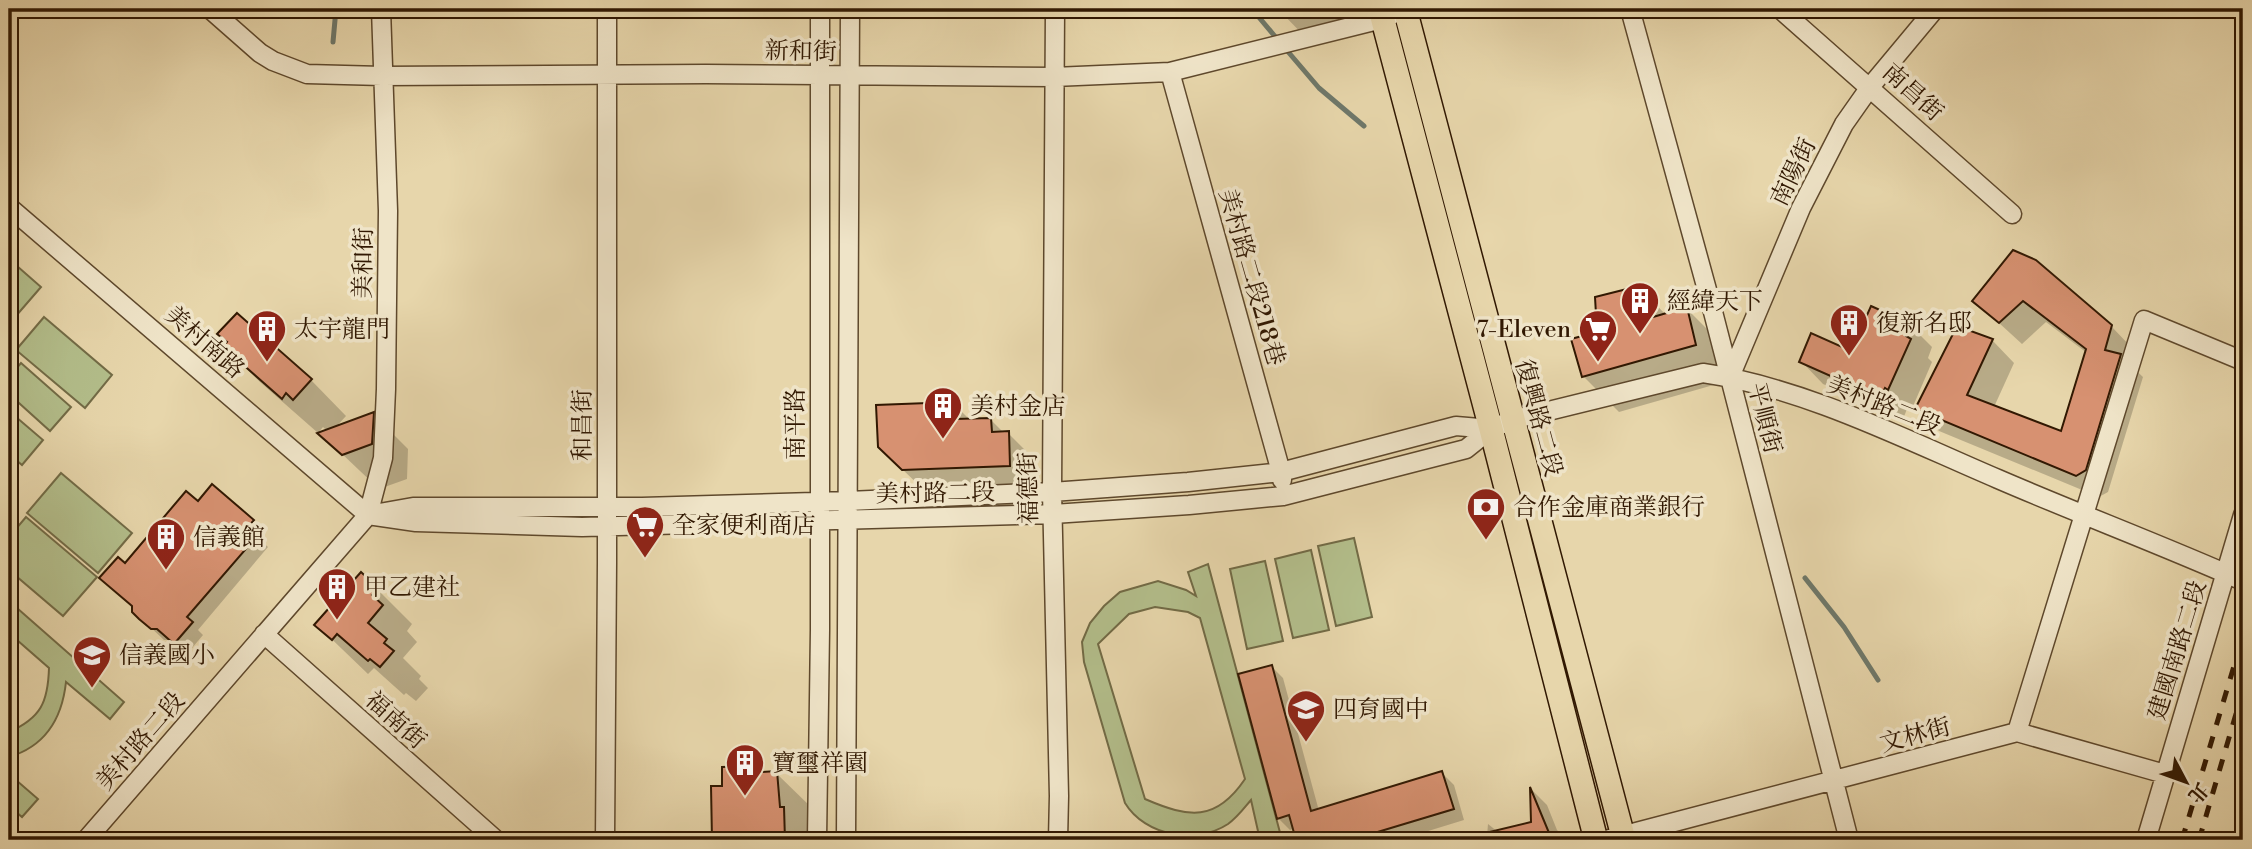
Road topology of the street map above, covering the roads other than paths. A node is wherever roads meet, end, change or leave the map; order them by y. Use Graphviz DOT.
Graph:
graph roads {
  1 [pos="210,9"];
  2 [pos="382,9"];
  3 [pos="607,9"];
  4 [pos="820,9"];
  5 [pos="850,9"];
  6 [pos="1055,9"];
  7 [pos="1404,9"];
  8 [pos="1630,9"];
  9 [pos="1780,9"];
  10 [pos="1936,9"];
  11 [pos="1381,14"];
  12 [pos="1170,72"];
  13 [pos="606,74"];
  14 [pos="822,75"];
  15 [pos="382,76"];
  16 [pos="851,77"];
  17 [pos="1054,77"];
  18 [pos="1870,87"];
  19 [pos="9,207"];
  20 [pos="2012,214"];
  21 [pos="2243,361"];
  22 [pos="1730,377"];
  23 [pos="1502,425"];
  24 [pos="1281,472"];
  25 [pos="1052,492"];
  26 [pos="1283,496"];
  27 [pos="819,501"];
  28 [pos="848,501"];
  29 [pos="607,507"];
  30 [pos="1053,514"];
  31 [pos="368,515"];
  32 [pos="2243,515"];
  33 [pos="2084,516"];
  34 [pos="848,519"];
  35 [pos="820,521"];
  36 [pos="607,526"];
  37 [pos="2235,577"];
  38 [pos="264,634"];
  39 [pos="2017,732"];
  40 [pos="2165,774"];
  41 [pos="1833,782"];
  42 [pos="1617,838"];
  43 [pos="86,840"];
  44 [pos="496,840"];
  45 [pos="605,840"];
  46 [pos="817,840"];
  47 [pos="846,840"];
  48 [pos="1058,840"];
  49 [pos="1596,840"];
  50 [pos="1849,840"];
  51 [pos="2146,840"];
  1 -- 15 [label="street, 新和街"];
  2 -- 15 [label="street, 美和街"];
  3 -- 13 [label="street, 和昌街"];
  4 -- 14 [label="street, 南平路"];
  5 -- 16 [label="street"];
  6 -- 17 [label="street, 福德街"];
  7 -- 11 [label="street, 新和街"];
  7 -- 23 [label="main road, 復興路二段"];
  8 -- 22 [label="street, 平順街"];
  9 -- 18 [label="street, 南昌街"];
  10 -- 18 [label="street, 南陽街"];
  11 -- 12 [label="street, 新和街"];
  11 -- 23 [label="main road, 復興路二段"];
  12 -- 17 [label="street, 新和街"];
  12 -- 24 [label="street, 美村路二段218巷"];
  13 -- 14 [label="street, 新和街"];
  13 -- 15 [label="street, 新和街"];
  13 -- 29 [label="street, 和昌街"];
  14 -- 16 [label="street, 新和街"];
  14 -- 27 [label="street, 南平路"];
  15 -- 31 [label="street, 美和街"];
  16 -- 17 [label="street, 新和街"];
  16 -- 28 [label="street"];
  17 -- 25 [label="street, 福德街"];
  18 -- 20 [label="street, 南昌街"];
  18 -- 22 [label="street, 南陽街"];
  19 -- 31 [label="street, 美村南路"];
  21 -- 33 [label="street"];
  22 -- 23 [label="street, 美村路二段"];
  22 -- 33 [label="street, 美村路二段"];
  22 -- 41 [label="street, 平順街"];
  23 -- 24 [label="street, 美村路二段"];
  23 -- 26 [label="street, 美村路二段"];
  23 -- 42 [label="main road, 復興路二段"];
  23 -- 49 [label="main road, 復興路二段"];
  24 -- 25 [label="street, 美村路二段"];
  24 -- 26 [label="street, 美村路二段218巷"];
  25 -- 28 [label="street, 美村路二段"];
  25 -- 30 [label="street, 福德街"];
  26 -- 30 [label="street, 美村路二段"];
  27 -- 28 [label="street, 美村路二段"];
  27 -- 29 [label="street, 美村路二段"];
  27 -- 35 [label="street, 南平路"];
  28 -- 34 [label="street"];
  29 -- 31 [label="street, 美村路二段"];
  29 -- 36 [label="street, 和昌街"];
  30 -- 34 [label="street, 美村路二段"];
  30 -- 48 [label="street, 福德街"];
  31 -- 36 [label="street, 美村路二段"];
  31 -- 38 [label="street, 美村路二段"];
  32 -- 37 [label="street, 建國南路二段"];
  33 -- 37 [label="street, 美村路二段"];
  33 -- 39 [label="street"];
  34 -- 35 [label="street, 美村路二段"];
  34 -- 47 [label="street"];
  35 -- 36 [label="street, 美村路二段"];
  35 -- 46 [label="street, 南平路"];
  36 -- 45 [label="street, 和昌街"];
  37 -- 40 [label="street, 建國南路二段"];
  38 -- 43 [label="street, 美村路二段"];
  38 -- 44 [label="street, 福南街"];
  39 -- 40 [label="street"];
  39 -- 41 [label="street, 文林街"];
  40 -- 51 [label="street, 建國南路二段"];
  41 -- 42 [label="street, 文林街"];
  41 -- 50 [label="street, 平順街"];
}
